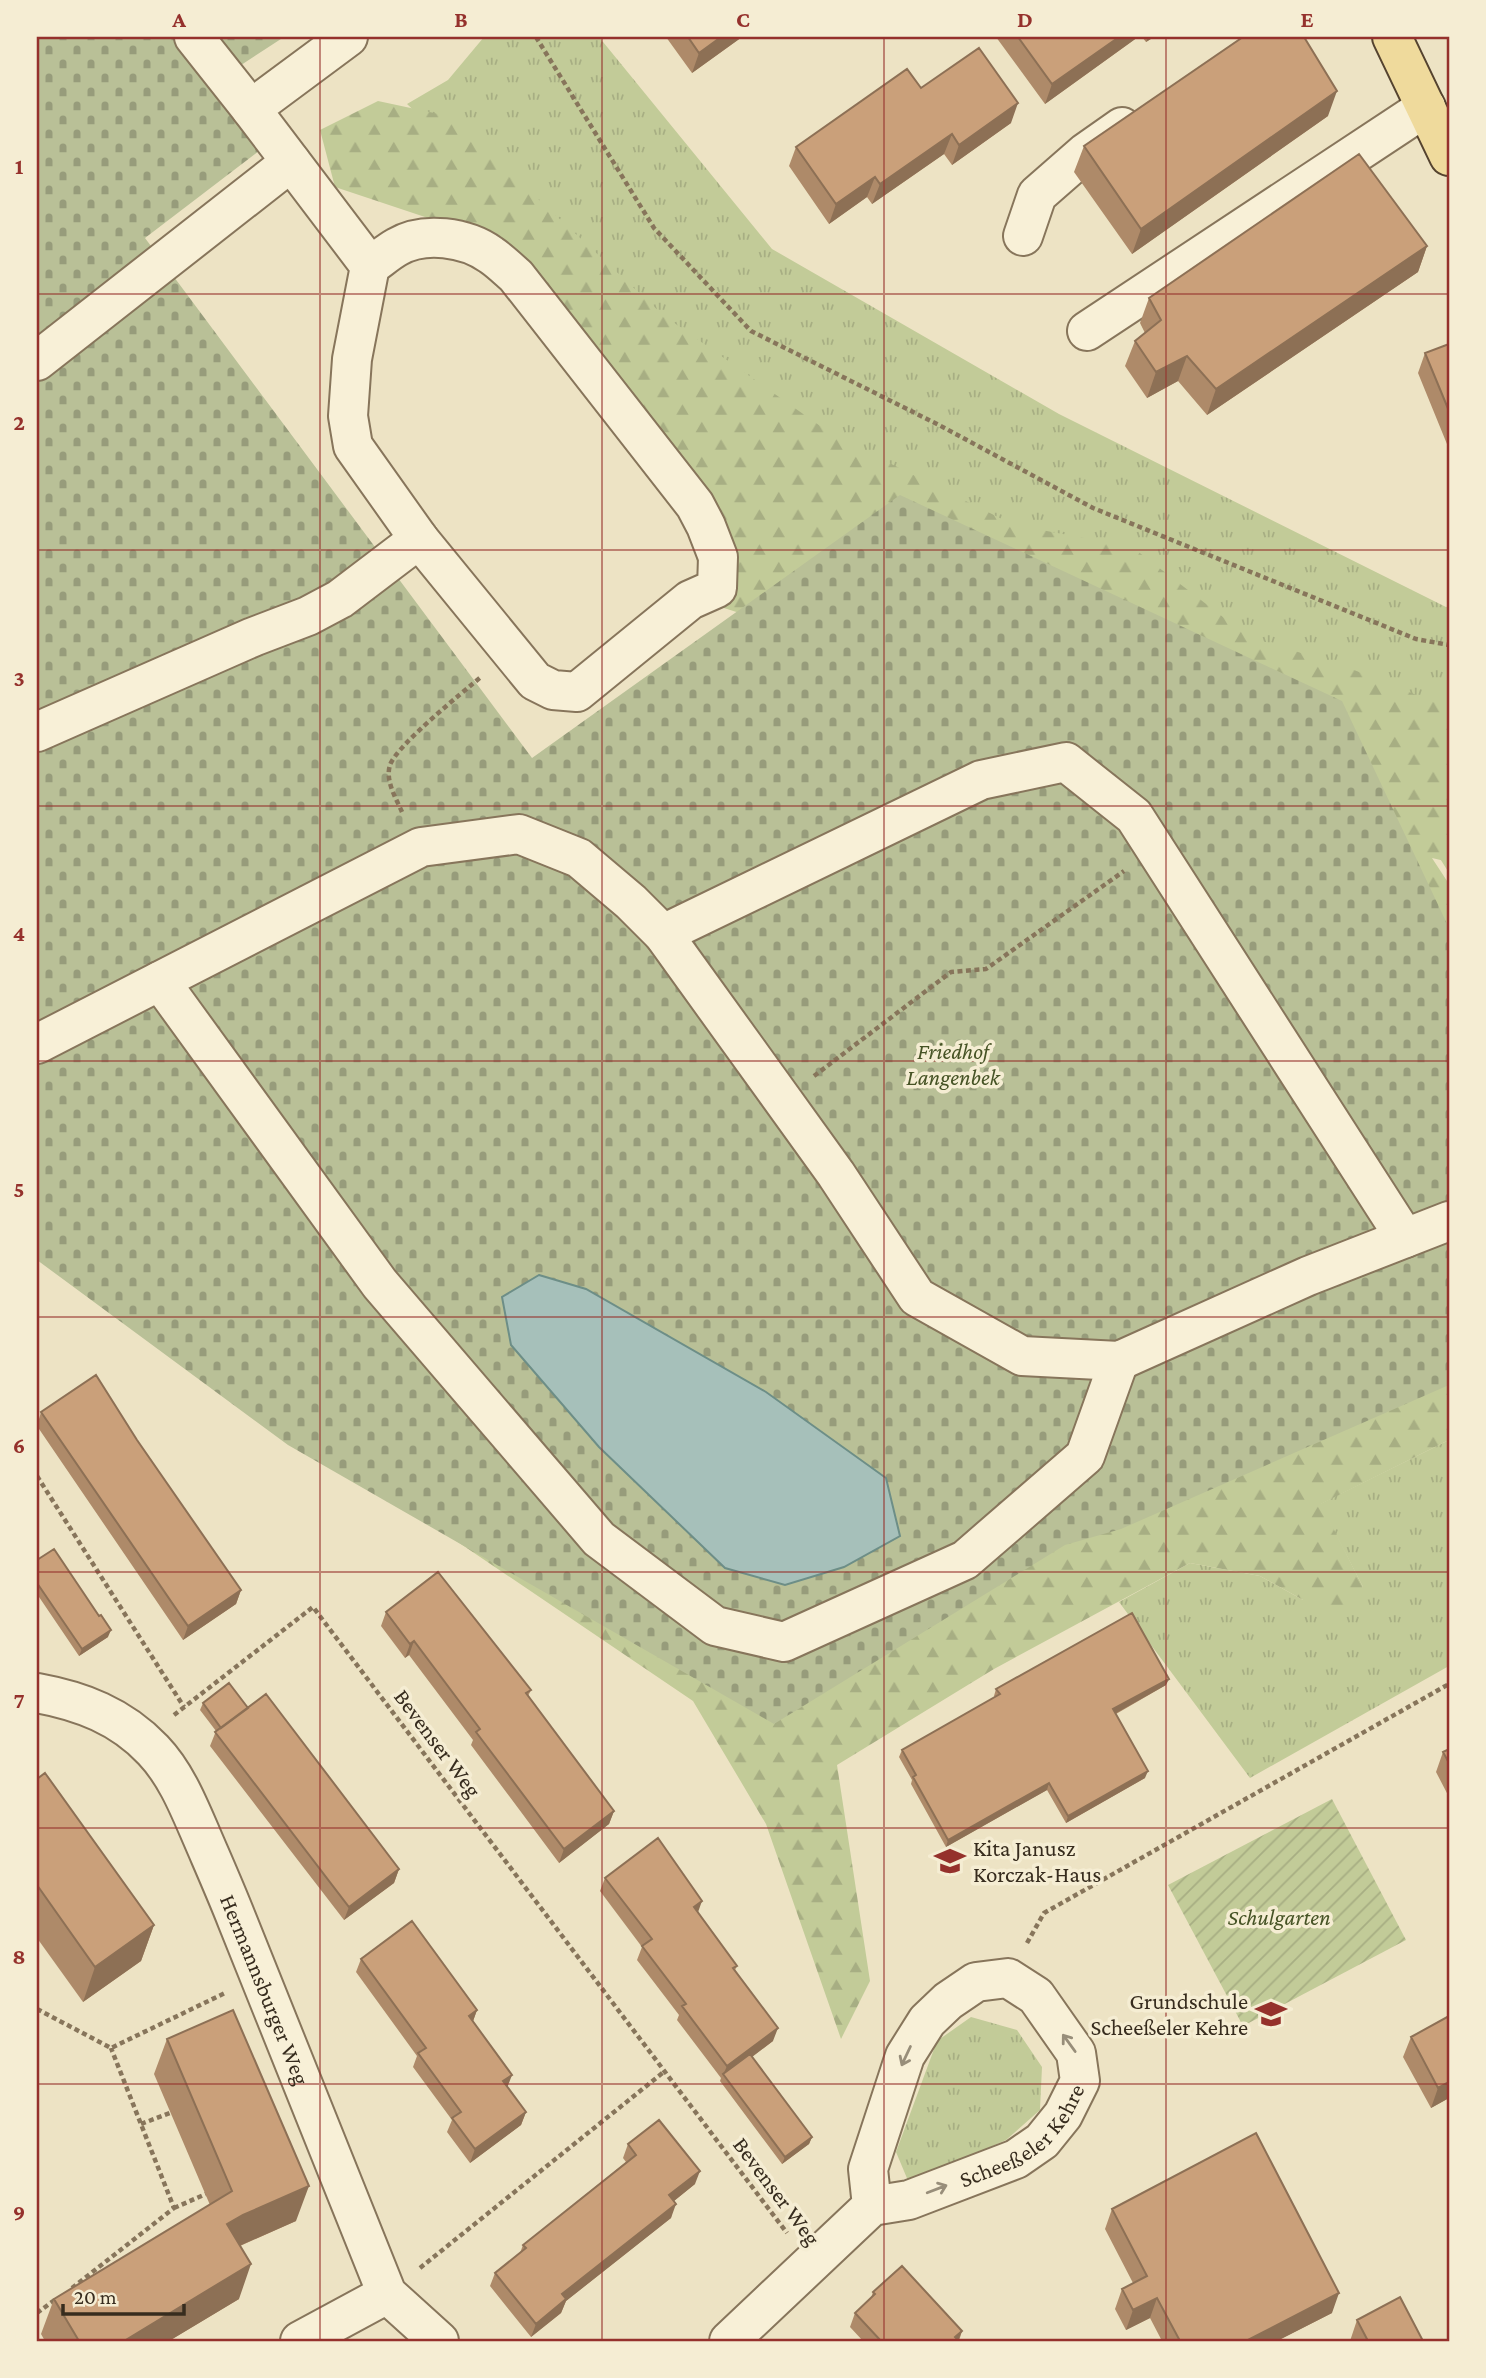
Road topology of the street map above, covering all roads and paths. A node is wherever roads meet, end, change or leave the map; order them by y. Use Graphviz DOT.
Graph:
graph roads {
  1 [pos="194,37"];
  2 [pos="348,37"];
  3 [pos="536,37"];
  4 [pos="1392,37"];
  5 [pos="1152,106"];
  6 [pos="1426,107"];
  7 [pos="250,109"];
  8 [pos="1449,156"];
  9 [pos="291,162"];
  10 [pos="1023,236"];
  11 [pos="370,266"];
  12 [pos="1087,331"];
  13 [pos="37,362"];
  14 [pos="419,539"];
  15 [pos="1449,645"];
  16 [pos="512,652"];
  17 [pos="37,732"];
  18 [pos="421,847"];
  19 [pos="1156,848"];
  20 [pos="663,934"];
  21 [pos="160,981"];
  22 [pos="37,1044"];
  23 [pos="782,1100"];
  24 [pos="1449,1221"];
  25 [pos="1405,1238"];
  26 [pos="1119,1361"];
  27 [pos="37,1476"];
  28 [pos="1449,1684"];
  29 [pos="37,1693"];
  30 [pos="184,1707"];
  31 [pos="143,1739"];
  32 [pos="260,1976"];
  33 [pos="1008,1978"];
  34 [pos="37,2009"];
  35 [pos="111,2048"];
  36 [pos="665,2071"];
  37 [pos="170,2113"];
  38 [pos="141,2124"];
  39 [pos="206,2194"];
  40 [pos="872,2206"];
  41 [pos="174,2208"];
  42 [pos="810,2264"];
  43 [pos="71,2289"];
  44 [pos="387,2294"];
  45 [pos="78,2299"];
  46 [pos="37,2313"];
  47 [pos="300,2341"];
  48 [pos="439,2341"];
  49 [pos="729,2341"];
  1 -- 7 [label="street"];
  2 -- 7 [label="street"];
  3 -- 15 [label="path"];
  4 -- 6 [label="main road"];
  5 -- 10 [label="street"];
  6 -- 8 [label="main road"];
  6 -- 12 [label="street"];
  7 -- 9 [label="street"];
  9 -- 11 [label="street"];
  9 -- 13 [label="street"];
  11 -- 14 [label="street"];
  11 -- 16 [label="street"];
  14 -- 16 [label="street"];
  14 -- 17 [label="street"];
  16 -- 18 [label="path"];
  18 -- 20 [label="street"];
  18 -- 21 [label="street"];
  19 -- 20 [label="street"];
  19 -- 23 [label="path"];
  19 -- 25 [label="street"];
  20 -- 23 [label="street"];
  21 -- 22 [label="street"];
  21 -- 26 [label="street"];
  23 -- 26 [label="street"];
  24 -- 25 [label="street"];
  25 -- 26 [label="street"];
  27 -- 30 [label="path"];
  28 -- 33 [label="path"];
  29 -- 31 [label="street, Hermannsburger Weg"];
  30 -- 31 [label="path, Bevenser Weg"];
  30 -- 36 [label="path, Bevenser Weg"];
  31 -- 32 [label="street, Hermannsburger Weg"];
  32 -- 35 [label="path"];
  32 -- 44 [label="street, Hermannsburger Weg"];
  33 -- 40 [label="street, one-way"];
  40 -- 33 [label="street, Scheeßeler Kehre, one-way"];
  34 -- 35 [label="path"];
  35 -- 38 [label="path"];
  36 -- 42 [label="path, Bevenser Weg"];
  36 -- 44 [label="path"];
  37 -- 38 [label="path"];
  38 -- 41 [label="path"];
  39 -- 41 [label="path"];
  40 -- 42 [label="street"];
  41 -- 43 [label="path"];
  42 -- 49 [label="street"];
  43 -- 45 [label="path"];
  43 -- 46 [label="path"];
  44 -- 47 [label="street"];
  44 -- 48 [label="street, Hermannsburger Weg"];
}
